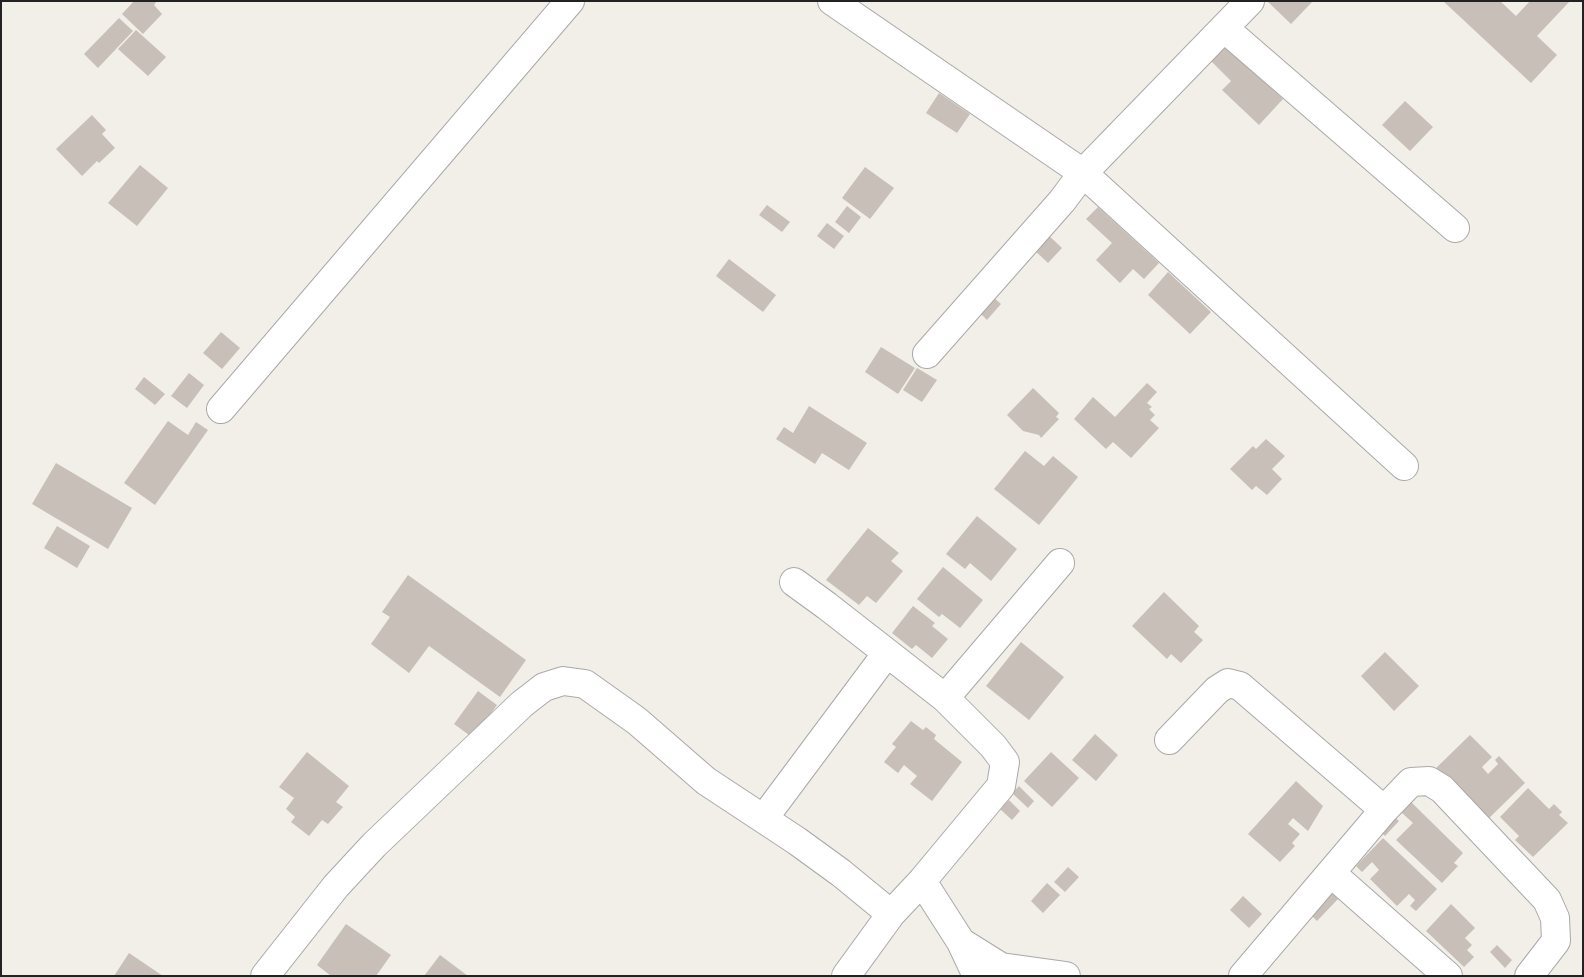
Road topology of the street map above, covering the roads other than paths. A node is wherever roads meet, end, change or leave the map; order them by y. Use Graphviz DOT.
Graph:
graph roads {
  1 [pos="570,1"];
  2 [pos="832,1"];
  3 [pos="1250,1"];
  4 [pos="1224,28"];
  5 [pos="1083,174"];
  6 [pos="1455,228"];
  7 [pos="928,354"];
  8 [pos="220,409"];
  9 [pos="1404,466"];
  10 [pos="1060,563"];
  11 [pos="794,582"];
  12 [pos="887,653"];
  13 [pos="945,698"];
  14 [pos="1169,740"];
  15 [pos="1384,810"];
  16 [pos="764,818"];
  17 [pos="1331,873"];
  18 [pos="922,881"];
  19 [pos="891,914"];
  20 [pos="960,942"];
  21 [pos="1538,972"];
  22 [pos="266,975"];
  23 [pos="846,976"];
  24 [pos="977,976"];
  25 [pos="1066,976"];
  26 [pos="1243,976"];
  27 [pos="1448,976"];
  1 -- 8 [label="street"];
  2 -- 5 [label="street"];
  3 -- 4 [label="street"];
  4 -- 5 [label="street"];
  4 -- 6 [label="street"];
  5 -- 7 [label="street"];
  5 -- 9 [label="street"];
  10 -- 13 [label="street"];
  11 -- 12 [label="street"];
  12 -- 13 [label="street"];
  12 -- 16 [label="street"];
  13 -- 18 [label="street"];
  14 -- 15 [label="street"];
  15 -- 17 [label="street"];
  15 -- 21 [label="street"];
  16 -- 19 [label="street"];
  16 -- 22 [label="street"];
  17 -- 26 [label="street"];
  17 -- 27 [label="street"];
  18 -- 19 [label="street"];
  18 -- 20 [label="street"];
  19 -- 23 [label="street"];
  20 -- 24 [label="street"];
  20 -- 25 [label="street"];
}
